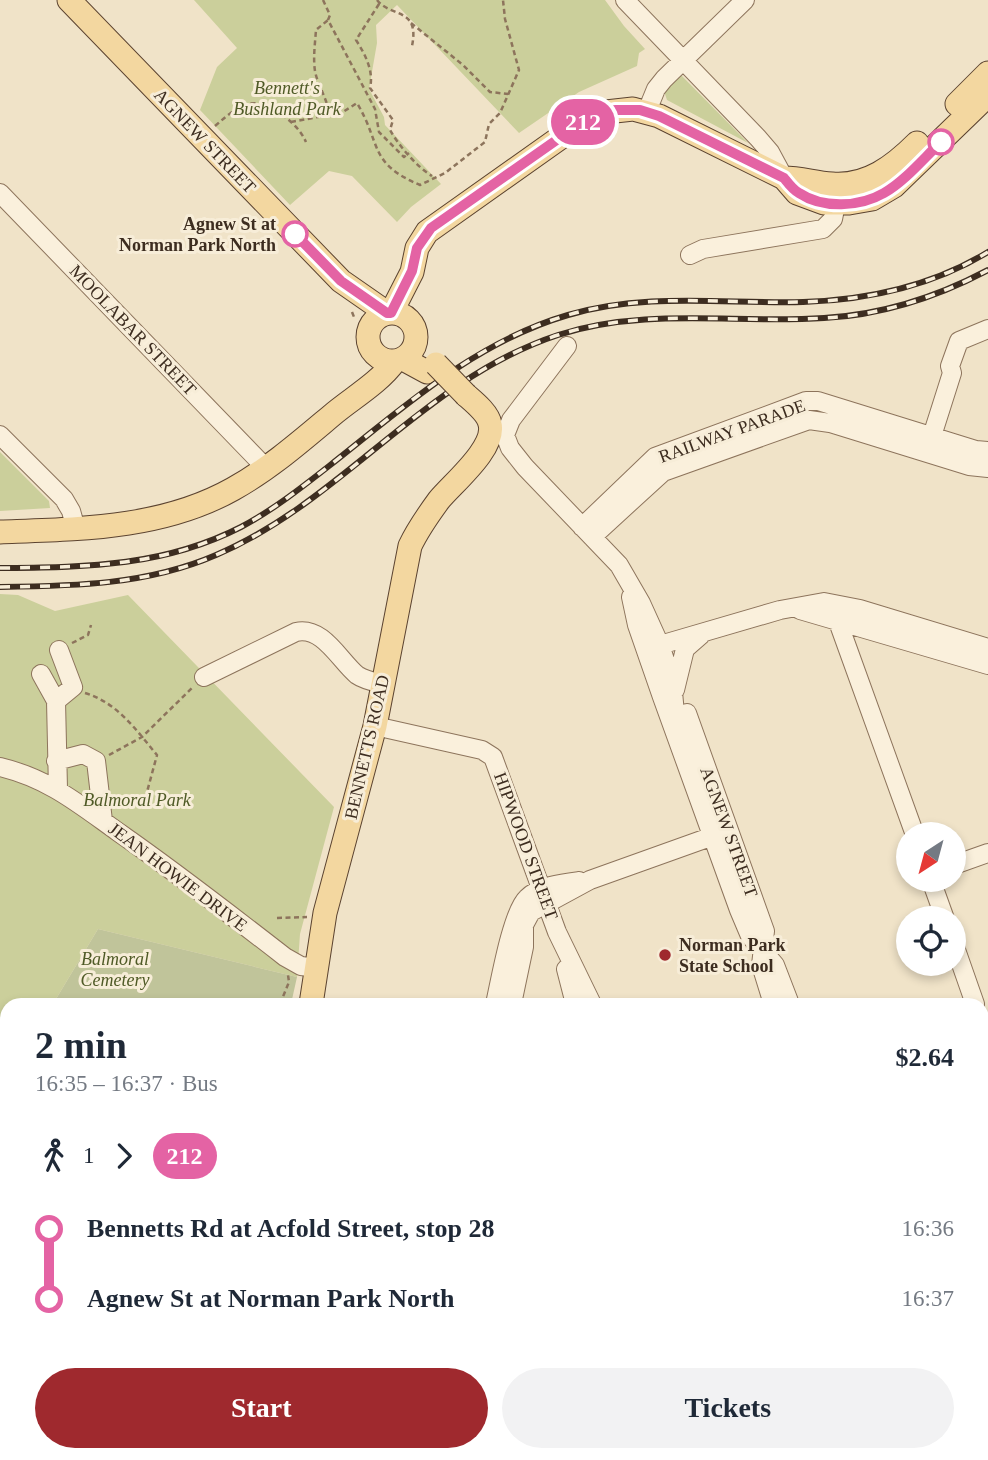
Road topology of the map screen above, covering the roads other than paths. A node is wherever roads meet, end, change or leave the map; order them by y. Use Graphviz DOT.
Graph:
graph roads {
  1 [pos="69,0"];
  2 [pos="625,0"];
  3 [pos="745,0"];
  4 [pos="683,60"];
  5 [pos="988,73"];
  6 [pos="988,95"];
  7 [pos="647,111"];
  8 [pos="784,178"];
  9 [pos="0,193"];
  10 [pos="836,204"];
  11 [pos="690,255"];
  12 [pos="341,281"];
  13 [pos="988,329"];
  14 [pos="365,331"];
  15 [pos="400,335"];
  16 [pos="567,346"];
  17 [pos="352,398"];
  18 [pos="462,398"];
  19 [pos="0,435"];
  20 [pos="932,436"];
  21 [pos="483,450"];
  22 [pos="988,452"];
  23 [pos="265,467"];
  24 [pos="525,467"];
  25 [pos="988,468"];
  26 [pos="441,498"];
  27 [pos="615,505"];
  28 [pos="76,529"];
  29 [pos="0,532"];
  30 [pos="587,532"];
  31 [pos="629,583"];
  32 [pos="791,608"];
  33 [pos="837,619"];
  34 [pos="701,635"];
  35 [pos="660,645"];
  36 [pos="988,648"];
  37 [pos="60,650"];
  38 [pos="988,665"];
  39 [pos="41,674"];
  40 [pos="204,677"];
  41 [pos="383,684"];
  42 [pos="56,701"];
  43 [pos="680,707"];
  44 [pos="375,726"];
  45 [pos="677,735"];
  46 [pos="56,761"];
  47 [pos="0,767"];
  48 [pos="58,789"];
  49 [pos="103,821"];
  50 [pos="910,822"];
  51 [pos="713,836"];
  52 [pos="988,853"];
  53 [pos="966,861"];
  54 [pos="544,896"];
  55 [pos="557,932"];
  56 [pos="761,950"];
  57 [pos="317,968"];
  58 [pos="965,976"];
  59 [pos="312,998"];
  60 [pos="497,998"];
  61 [pos="513,998"];
  62 [pos="574,998"];
  63 [pos="589,998"];
  64 [pos="771,998"];
  65 [pos="788,998"];
  66 [pos="973,998"];
  1 -- 12 [label="main road, AGNEW STREET"];
  2 -- 4 [label="street"];
  3 -- 4 [label="street"];
  4 -- 7 [label="street"];
  4 -- 8 [label="street"];
  5 -- 8 [label="main road"];
  6 -- 10 [label="main road"];
  7 -- 8 [label="main road"];
  7 -- 15 [label="main road"];
  8 -- 10 [label="main road"];
  9 -- 23 [label="street, MOOLABAR STREET"];
  10 -- 11 [label="street"];
  12 -- 14 [label="main road, AGNEW STREET"];
  12 -- 15 [label="main road, AGNEW STREET"];
  13 -- 20 [label="street"];
  14 -- 15 [label="main road"];
  14 -- 15 [label="main road"];
  14 -- 17 [label="main road"];
  15 -- 17 [label="main road"];
  15 -- 18 [label="main road, BENNETTS ROAD"];
  16 -- 24 [label="street, AGNEW STREET"];
  17 -- 23 [label="main road"];
  18 -- 21 [label="main road, BENNETTS ROAD"];
  18 -- 26 [label="main road, BENNETTS ROAD"];
  19 -- 28 [label="street"];
  20 -- 22 [label="street, RAILWAY PARADE"];
  20 -- 27 [label="street, RAILWAY PARADE"];
  21 -- 24 [label="street, AGNEW STREET"];
  21 -- 26 [label="main road, BENNETTS ROAD"];
  23 -- 28 [label="main road"];
  24 -- 30 [label="street, AGNEW STREET"];
  25 -- 27 [label="street, RAILWAY PARADE"];
  26 -- 41 [label="main road, BENNETTS ROAD"];
  27 -- 30 [label="street, RAILWAY PARADE"];
  28 -- 29 [label="main road"];
  30 -- 31 [label="street, AGNEW STREET"];
  31 -- 35 [label="street, AGNEW STREET"];
  31 -- 45 [label="street, AGNEW STREET"];
  32 -- 33 [label="street"];
  32 -- 34 [label="street"];
  32 -- 36 [label="street"];
  33 -- 38 [label="street"];
  33 -- 50 [label="street"];
  34 -- 35 [label="street"];
  34 -- 43 [label="street"];
  35 -- 43 [label="street, AGNEW STREET"];
  37 -- 42 [label="street"];
  39 -- 42 [label="street"];
  40 -- 41 [label="street"];
  41 -- 44 [label="main road, BENNETTS ROAD"];
  42 -- 46 [label="street"];
  43 -- 45 [label="street, AGNEW STREET"];
  43 -- 56 [label="street, AGNEW STREET"];
  44 -- 54 [label="street, HIPWOOD STREET"];
  44 -- 57 [label="main road, BENNETTS ROAD"];
  45 -- 51 [label="street, AGNEW STREET"];
  46 -- 48 [label="street"];
  46 -- 49 [label="street"];
  47 -- 48 [label="street, JEAN HOWIE DRIVE"];
  48 -- 49 [label="street, JEAN HOWIE DRIVE"];
  49 -- 57 [label="street, JEAN HOWIE DRIVE"];
  51 -- 54 [label="street"];
  51 -- 56 [label="street, AGNEW STREET"];
  52 -- 53 [label="street"];
  54 -- 55 [label="street, HIPWOOD STREET"];
  54 -- 60 [label="street"];
  54 -- 61 [label="street"];
  55 -- 62 [label="street, HIPWOOD STREET"];
  55 -- 63 [label="street, HIPWOOD STREET"];
  56 -- 64 [label="street, AGNEW STREET"];
  56 -- 65 [label="street, AGNEW STREET"];
  57 -- 59 [label="main road, BENNETTS ROAD"];
  58 -- 66 [label="street"];
}
